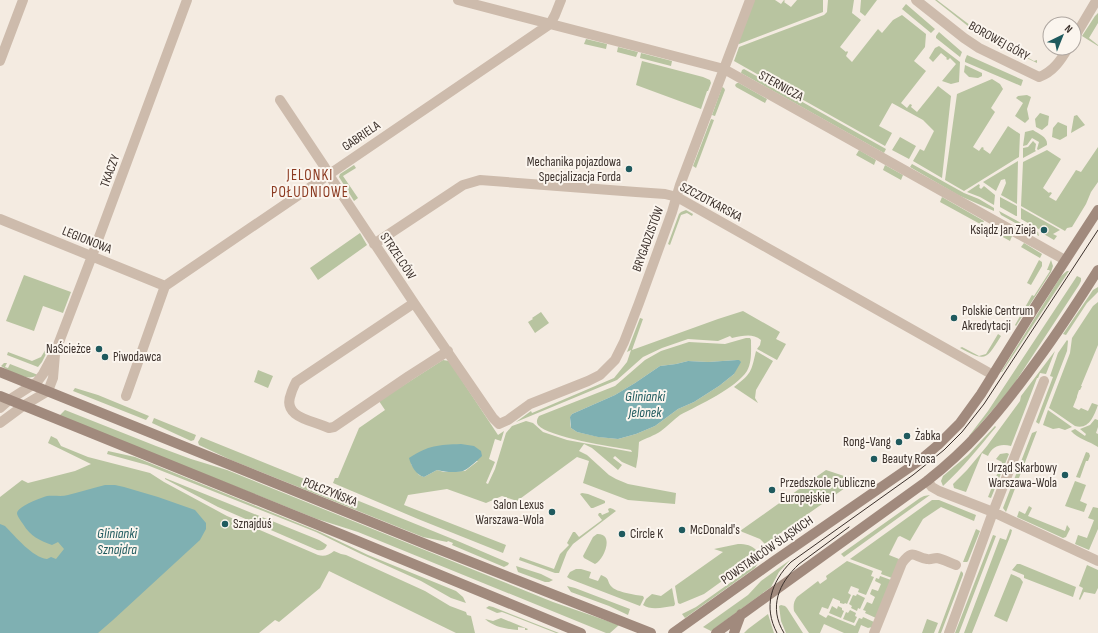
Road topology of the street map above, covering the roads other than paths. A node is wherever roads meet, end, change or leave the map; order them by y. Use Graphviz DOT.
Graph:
graph roads {
  1 [pos="23,0"];
  2 [pos="188,0"];
  3 [pos="458,0"];
  4 [pos="561,0"];
  5 [pos="750,0"];
  6 [pos="916,0"];
  7 [pos="1096,1"];
  8 [pos="550,24"];
  9 [pos="1082,25"];
  10 [pos="1063,56"];
  11 [pos="0,62"];
  12 [pos="724,69"];
  13 [pos="280,100"];
  14 [pos="329,175"];
  15 [pos="677,197"];
  16 [pos="1098,210"];
  17 [pos="0,219"];
  18 [pos="374,244"];
  19 [pos="92,256"];
  20 [pos="1065,260"];
  21 [pos="1097,275"];
  22 [pos="165,286"];
  23 [pos="414,303"];
  24 [pos="56,350"];
  25 [pos="448,351"];
  26 [pos="0,372"];
  27 [pos="993,375"];
  28 [pos="1044,381"];
  29 [pos="33,385"];
  30 [pos="48,391"];
  31 [pos="126,396"];
  32 [pos="4,398"];
  33 [pos="23,406"];
  34 [pos="0,408"];
  35 [pos="0,423"];
  36 [pos="499,424"];
  37 [pos="927,481"];
  38 [pos="993,512"];
  39 [pos="1098,561"];
  40 [pos="956,565"];
  41 [pos="741,614"];
  42 [pos="580,633"];
  43 [pos="651,633"];
  44 [pos="673,633"];
  45 [pos="716,633"];
  46 [pos="734,633"];
  47 [pos="874,633"];
  48 [pos="949,633"];
  1 -- 11 [label="street"];
  2 -- 19 [label="street, TKACZY"];
  3 -- 8 [label="street, STERNICZA"];
  4 -- 8 [label="street"];
  5 -- 12 [label="street, BRYGADZISTÓW"];
  6 -- 10 [label="street, BOROWEJ GÓRY"];
  7 -- 9 [label="street"];
  8 -- 12 [label="street, STERNICZA"];
  8 -- 14 [label="street, GABRIELA"];
  12 -- 15 [label="street, BRYGADZISTÓW"];
  12 -- 20 [label="street, STERNICZA"];
  13 -- 14 [label="street, STRZELCÓW"];
  14 -- 18 [label="street, STRZELCÓW"];
  14 -- 22 [label="street, GABRIELA"];
  15 -- 18 [label="street, SZCZOTKARSKA"];
  15 -- 27 [label="street, SZCZOTKARSKA"];
  15 -- 36 [label="street, BRYGADZISTÓW"];
  16 -- 20 [label="main road, POWSTAŃCÓW ŚLĄSKICH"];
  17 -- 19 [label="street, LEGIONOWA"];
  18 -- 23 [label="street, STRZELCÓW"];
  19 -- 22 [label="street, LEGIONOWA"];
  19 -- 24 [label="street, TKACZY"];
  20 -- 27 [label="main road, POWSTAŃCÓW ŚLĄSKICH"];
  21 -- 37 [label="main road"];
  22 -- 31 [label="street"];
  23 -- 25 [label="street, STRZELCÓW"];
  23 -- 25 [label="street"];
  24 -- 29 [label="street, TKACZY"];
  24 -- 30 [label="street, TKACZY"];
  25 -- 36 [label="street, STRZELCÓW"];
  26 -- 29 [label="main road, POŁCZYŃSKA"];
  27 -- 44 [label="main road, POWSTAŃCÓW ŚLĄSKICH"];
  28 -- 38 [label="street"];
  29 -- 30 [label="main road, POŁCZYŃSKA"];
  29 -- 32 [label="street, TKACZY"];
  30 -- 33 [label="street"];
  30 -- 43 [label="main road, POŁCZYŃSKA"];
  32 -- 33 [label="main road"];
  32 -- 34 [label="street, TKACZY"];
  33 -- 35 [label="street"];
  33 -- 42 [label="main road"];
  37 -- 38 [label="street"];
  37 -- 41 [label="main road"];
  38 -- 39 [label="street"];
  38 -- 48 [label="street"];
  40 -- 47 [label="street"];
  41 -- 45 [label="main road"];
  41 -- 46 [label="main road"];
}
